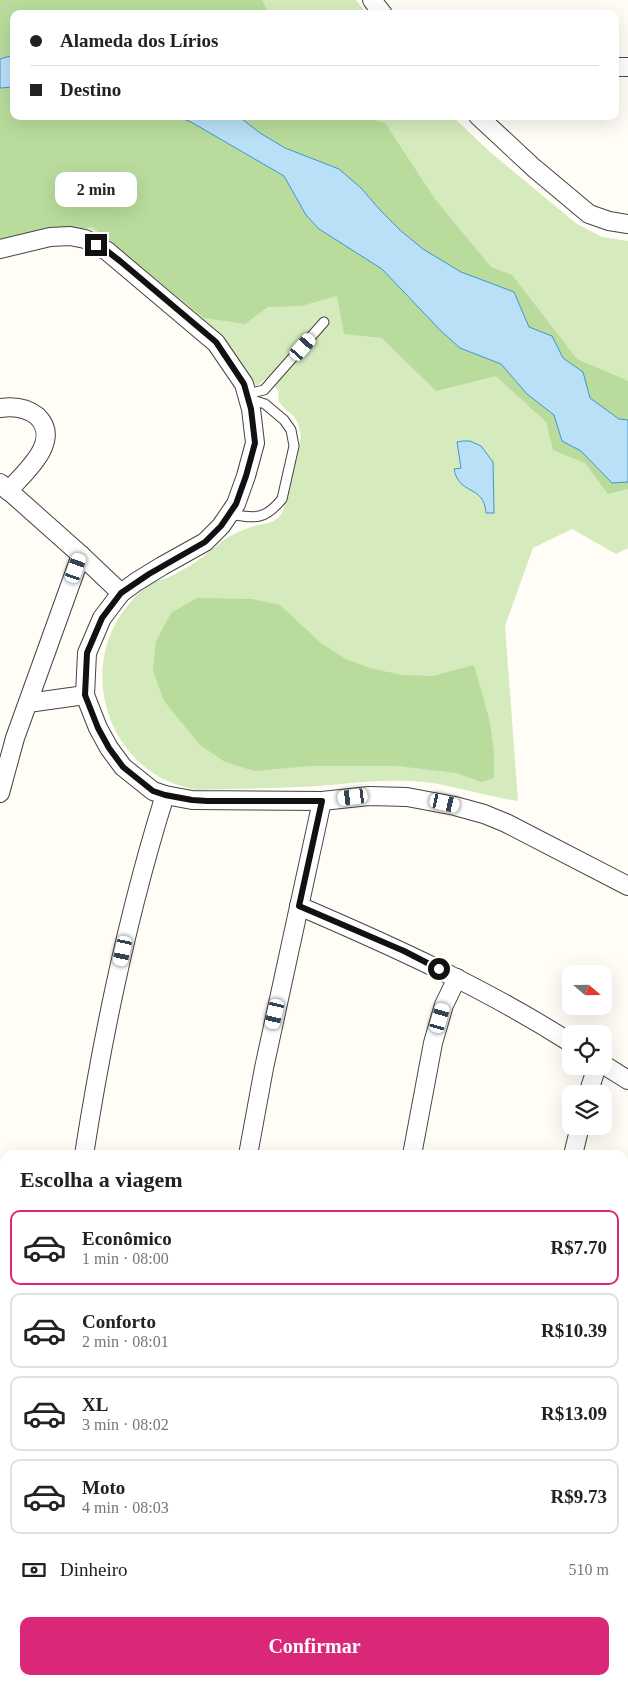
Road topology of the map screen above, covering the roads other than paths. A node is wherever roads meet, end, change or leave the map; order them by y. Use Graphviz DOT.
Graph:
graph roads {
  1 [pos="372,0"];
  2 [pos="380,10"];
  3 [pos="482,120"];
  4 [pos="628,224"];
  5 [pos="0,249"];
  6 [pos="324,322"];
  7 [pos="248,397"];
  8 [pos="0,408"];
  9 [pos="4,487"];
  10 [pos="229,514"];
  11 [pos="81,555"];
  12 [pos="121,593"];
  13 [pos="85,695"];
  14 [pos="28,703"];
  15 [pos="0,792"];
  16 [pos="165,795"];
  17 [pos="322,801"];
  18 [pos="628,886"];
  19 [pos="299,906"];
  20 [pos="457,978"];
  21 [pos="562,1038"];
  22 [pos="612,1070"];
  23 [pos="628,1080"];
  24 [pos="578,1135"];
  25 [pos="85,1150"];
  26 [pos="249,1150"];
  27 [pos="413,1150"];
  28 [pos="574,1150"];
  1 -- 2 [label="street"];
  3 -- 4 [label="street"];
  5 -- 7 [label="street"];
  6 -- 7 [label="lane"];
  7 -- 10 [label="street"];
  7 -- 10 [label="lane"];
  8 -- 9 [label="street"];
  9 -- 11 [label="street"];
  10 -- 12 [label="street"];
  11 -- 12 [label="street"];
  11 -- 14 [label="street"];
  12 -- 13 [label="street"];
  13 -- 14 [label="street"];
  13 -- 16 [label="street"];
  14 -- 15 [label="street"];
  16 -- 17 [label="street"];
  16 -- 25 [label="street"];
  17 -- 18 [label="street"];
  17 -- 19 [label="street"];
  19 -- 20 [label="street"];
  19 -- 26 [label="street"];
  20 -- 21 [label="street"];
  20 -- 27 [label="street"];
  22 -- 23 [label="street"];
  24 -- 28 [label="street"];
}
